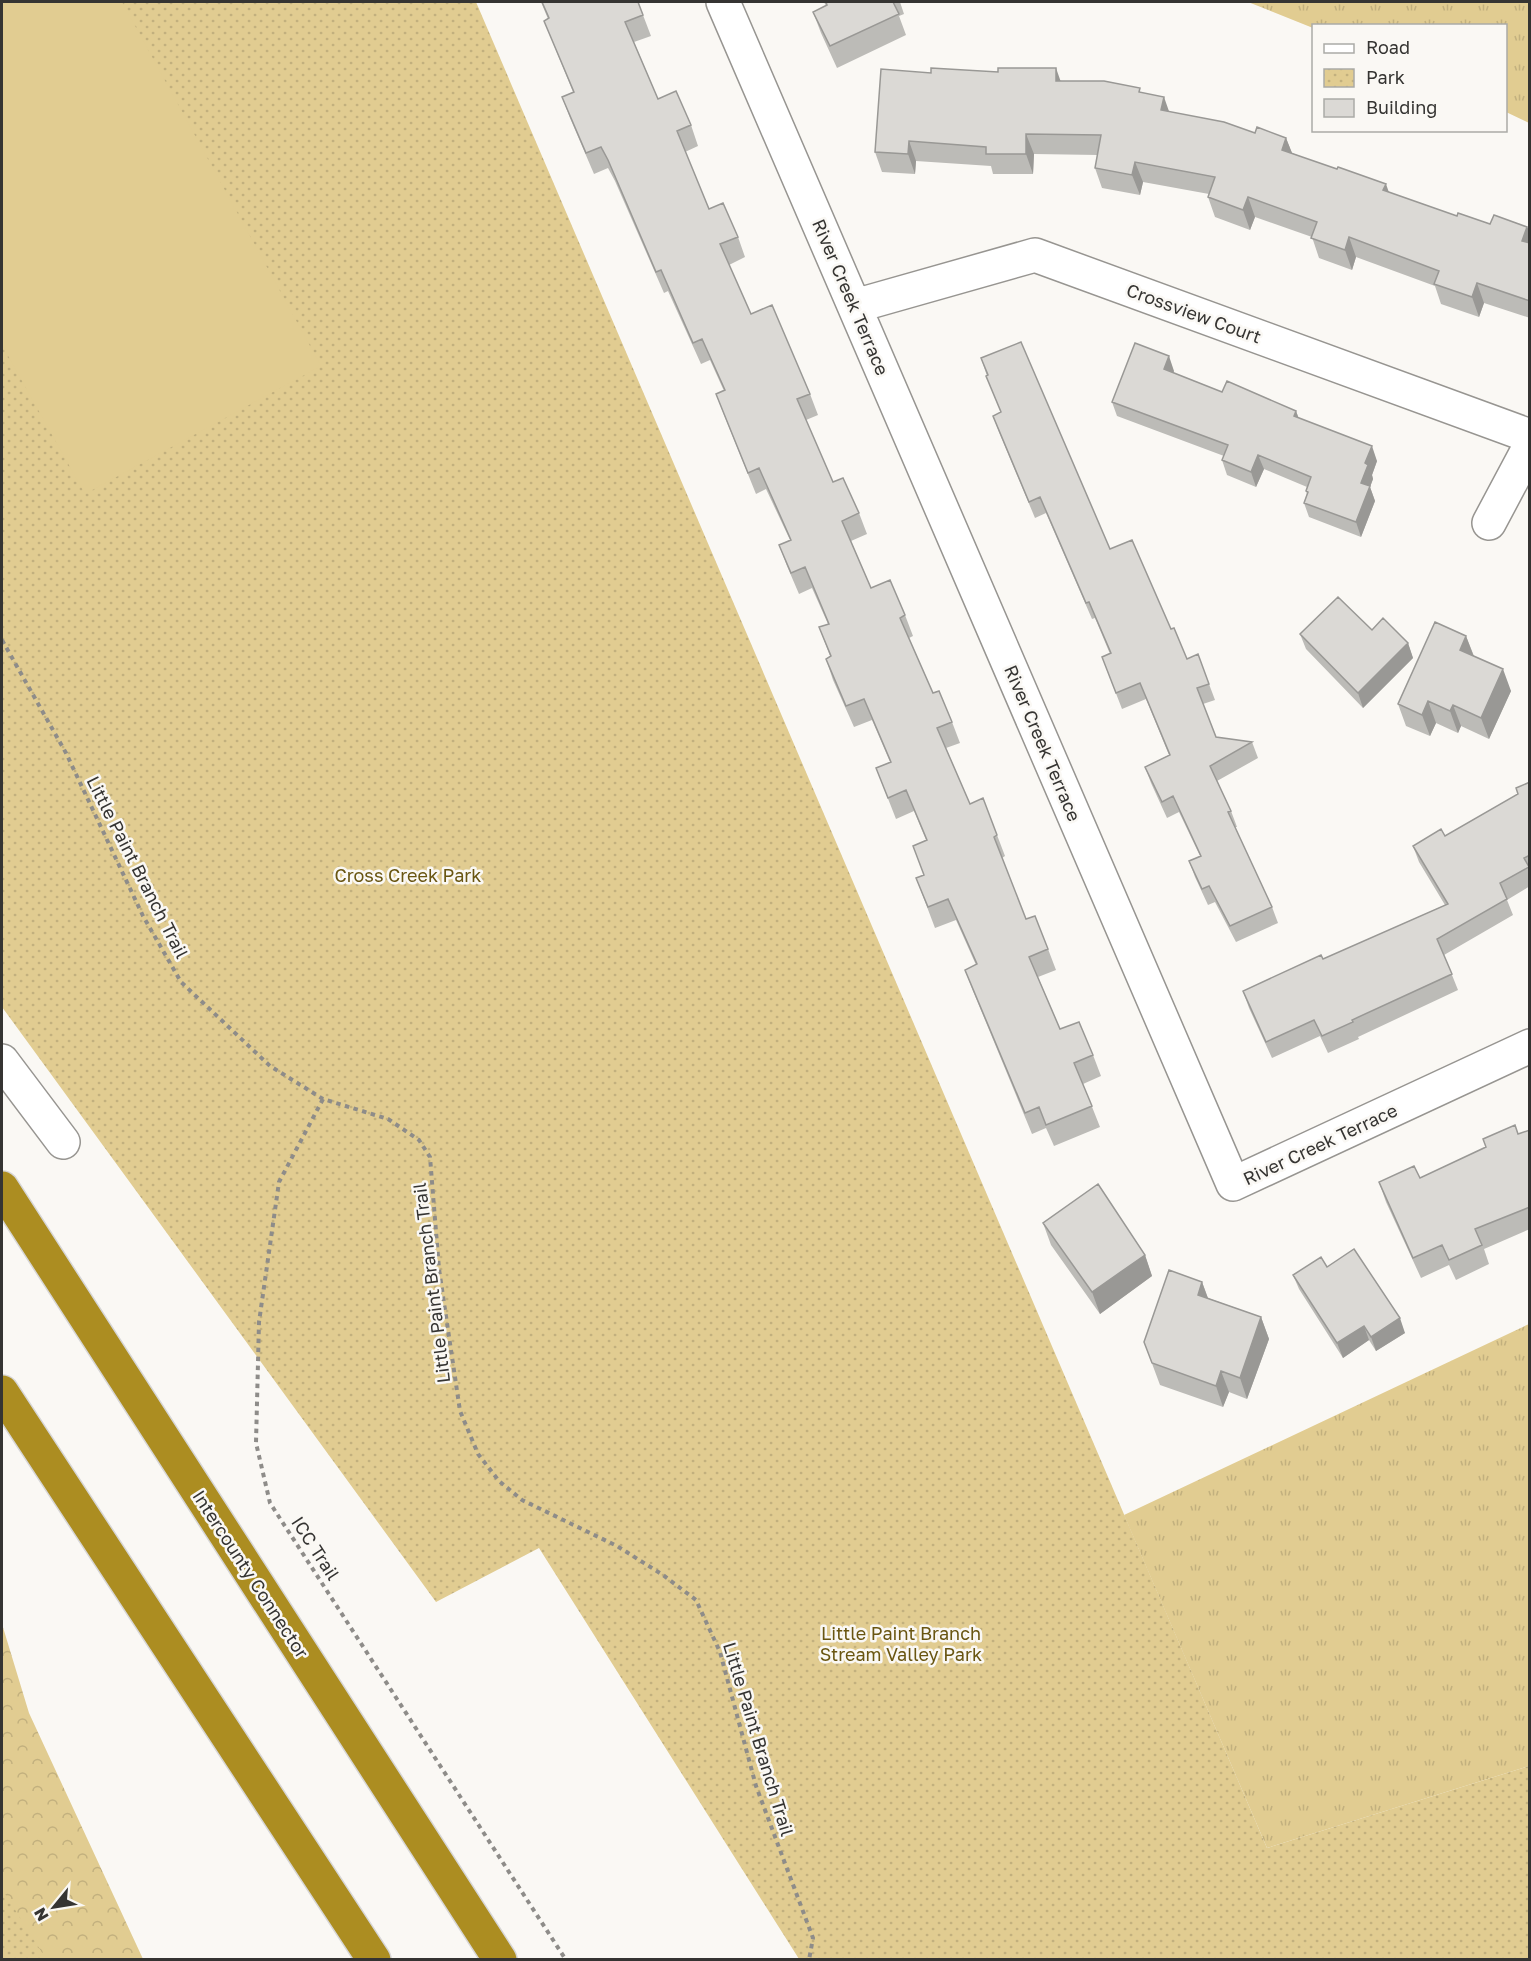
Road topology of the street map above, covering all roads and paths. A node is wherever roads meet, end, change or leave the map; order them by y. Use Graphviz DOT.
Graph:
graph roads {
  1 [pos="723,2"];
  2 [pos="855,306"];
  3 [pos="1530,436"];
  4 [pos="1530,446"];
  5 [pos="1489,523"];
  6 [pos="2,640"];
  7 [pos="1530,1046"];
  8 [pos="2,1061"];
  9 [pos="323,1099"];
  10 [pos="63,1142"];
  11 [pos="2,1188"];
  12 [pos="2,1392"];
  13 [pos="374,1959"];
  14 [pos="499,1959"];
  15 [pos="566,1959"];
  16 [pos="809,1959"];
  1 -- 2 [label="street, River Creek Terrace"];
  2 -- 3 [label="street, Crossview Court"];
  2 -- 7 [label="street, River Creek Terrace"];
  4 -- 5 [label="street"];
  6 -- 9 [label="path, Little Paint Branch Trail"];
  8 -- 10 [label="street"];
  9 -- 15 [label="path, ICC Trail"];
  9 -- 16 [label="path, Little Paint Branch Trail"];
  11 -- 14 [label="highway, Intercounty Connector"];
  12 -- 13 [label="highway"];
}
